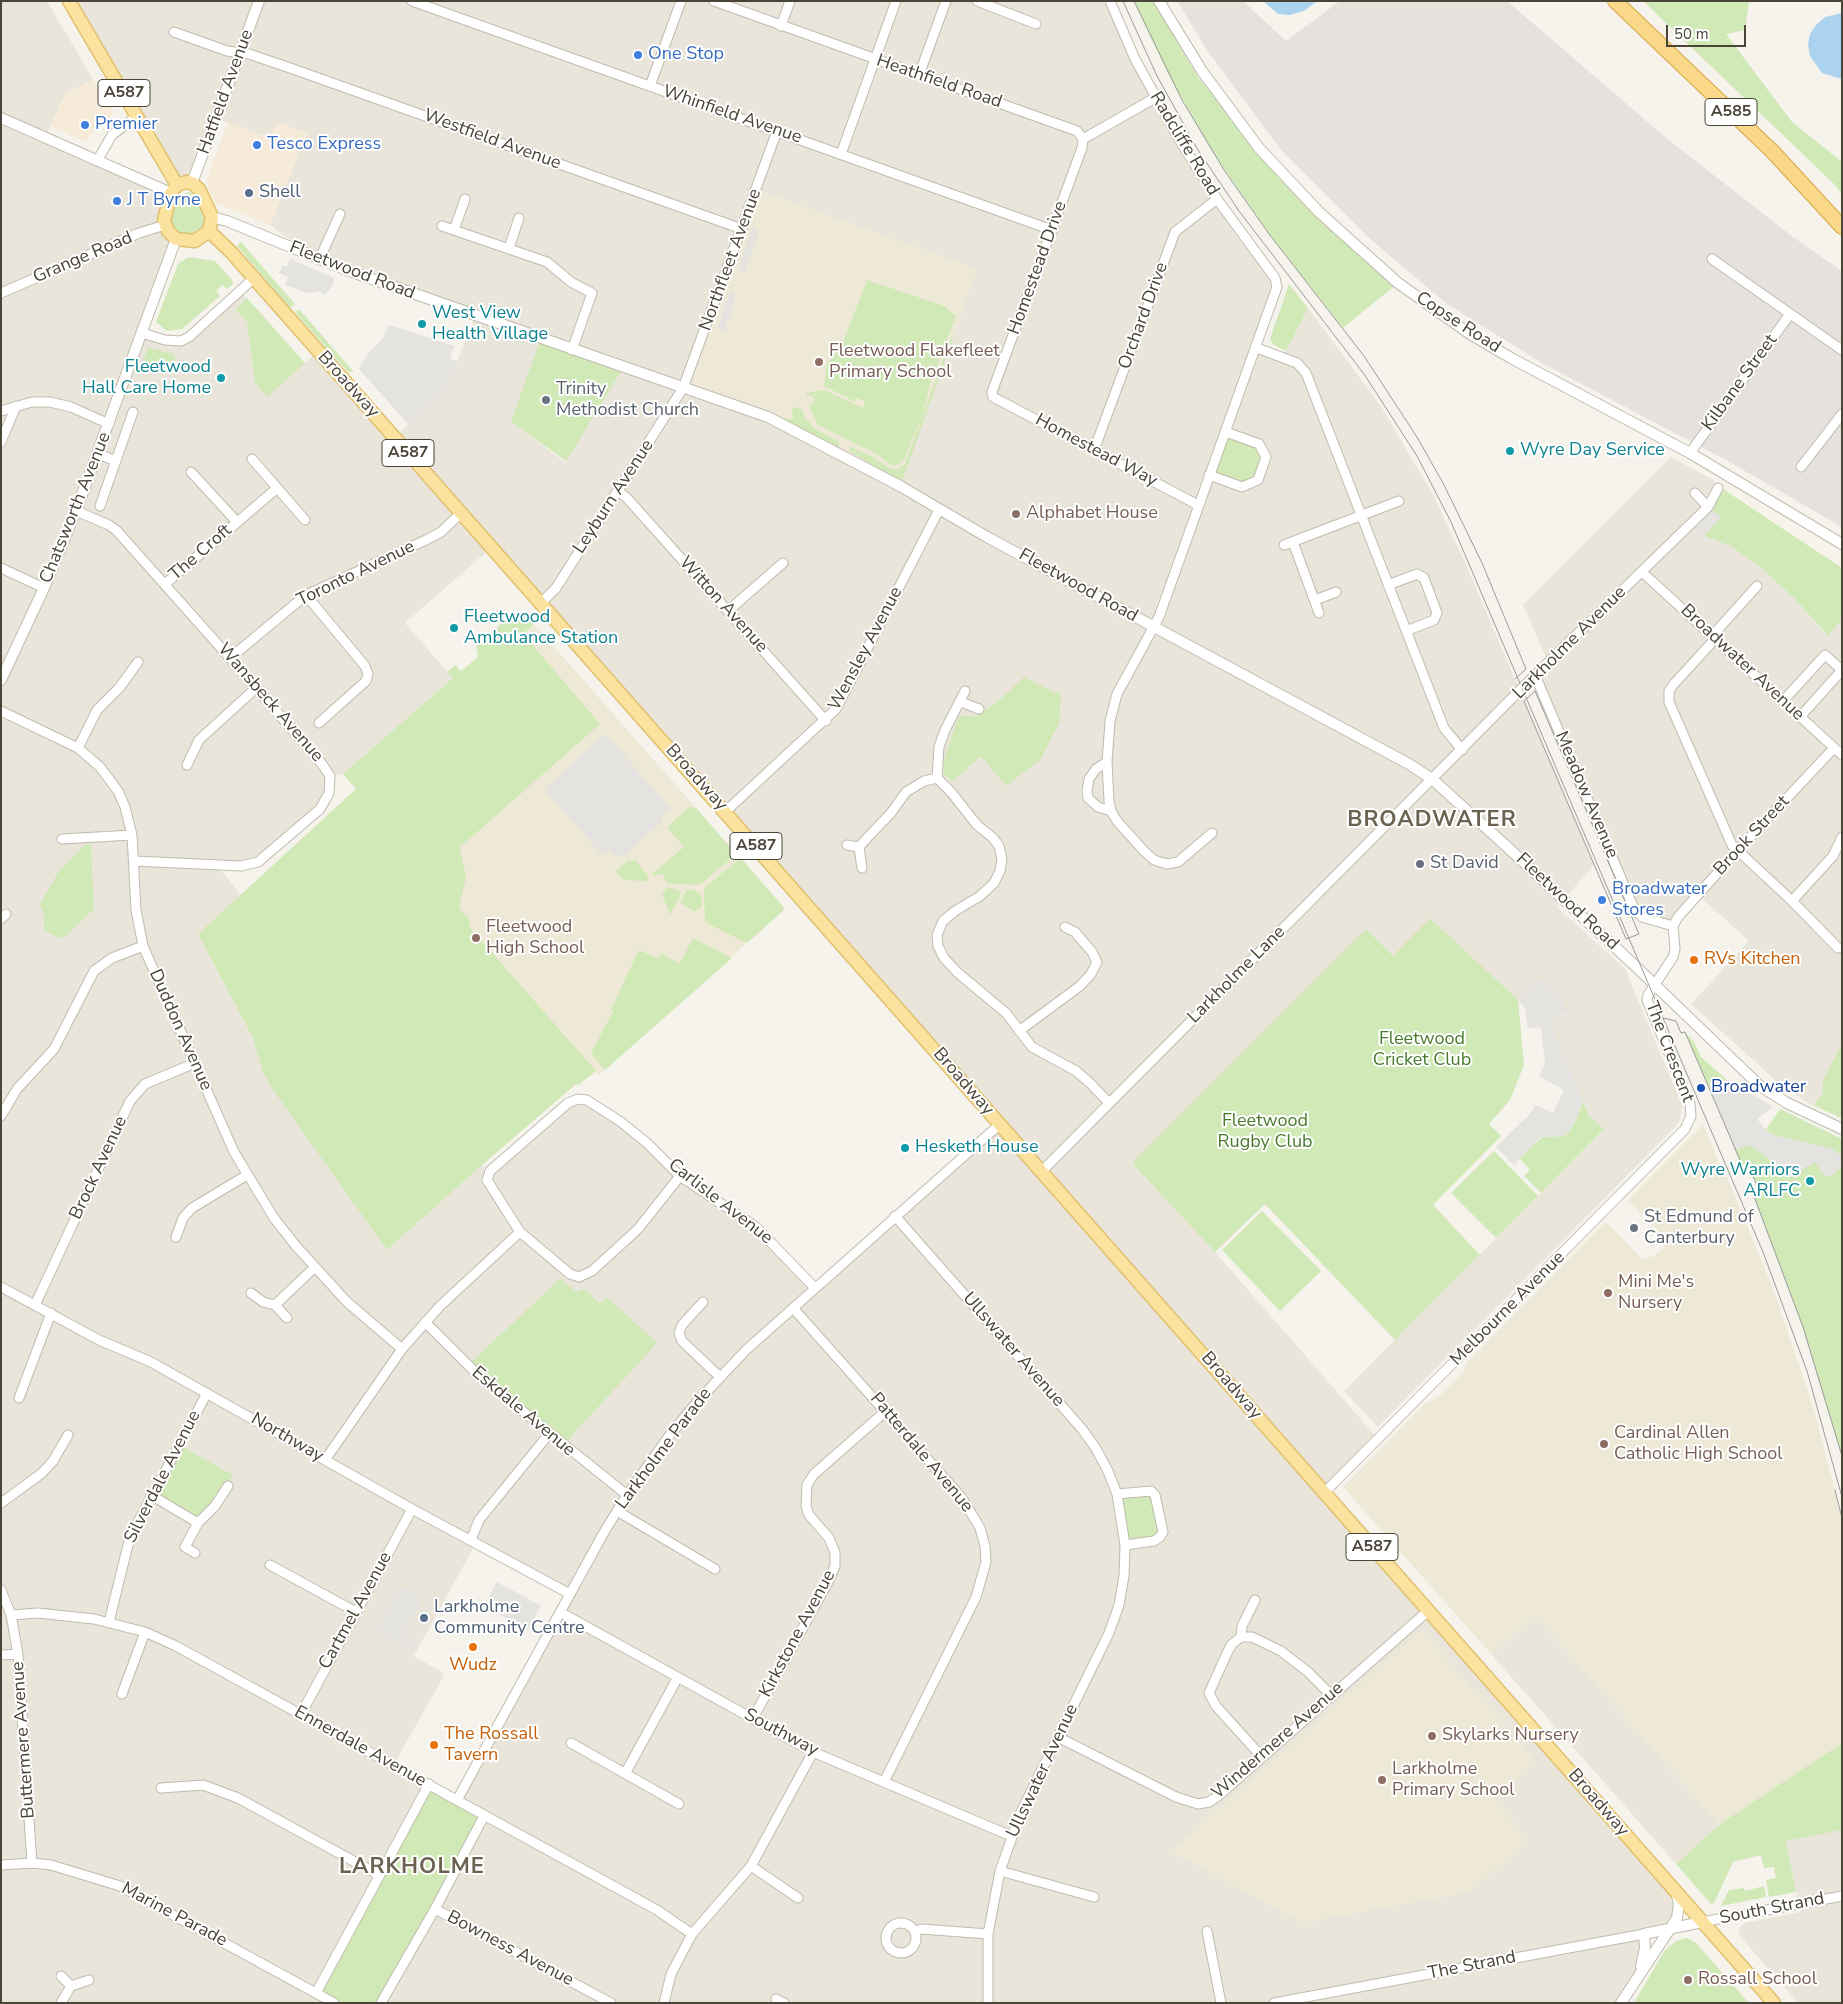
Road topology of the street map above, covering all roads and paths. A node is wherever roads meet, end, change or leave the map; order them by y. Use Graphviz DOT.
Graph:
graph roads {
  1 [pos="69,1"];
  2 [pos="259,1"];
  3 [pos="412,1"];
  4 [pos="681,1"];
  5 [pos="714,1"];
  6 [pos="790,1"];
  7 [pos="896,1"];
  8 [pos="946,1"];
  9 [pos="977,1"];
  10 [pos="1110,1"];
  11 [pos="1159,1"];
  12 [pos="1615,1"];
  13 [pos="990,4"];
  14 [pos="1036,24"];
  15 [pos="781,26"];
  16 [pos="174,32"];
  17 [pos="240,52"];
  18 [pos="875,60"];
  19 [pos="919,75"];
  20 [pos="650,86"];
  21 [pos="1155,98"];
  22 [pos="138,116"];
  23 [pos="1,118"];
  24 [pos="777,131"];
  25 [pos="1082,139"];
  26 [pos="842,154"];
  27 [pos="97,161"];
  28 [pos="192,183"];
  29 [pos="174,189"];
  30 [pos="1217,199"];
  31 [pos="465,200"];
  32 [pos="340,214"];
  33 [pos="212,217"];
  34 [pos="520,218"];
  35 [pos="165,225"];
  36 [pos="442,226"];
  37 [pos="1842,227"];
  38 [pos="742,229"];
  39 [pos="454,230"];
  40 [pos="1052,230"];
  41 [pos="209,231"];
  42 [pos="176,239"];
  43 [pos="509,248"];
  44 [pos="1712,259"];
  45 [pos="319,260"];
  46 [pos="254,278"];
  47 [pos="1,292"];
  48 [pos="1790,314"];
  49 [pos="142,333"];
  50 [pos="1257,348"];
  51 [pos="572,350"];
  52 [pos="1842,350"];
  53 [pos="683,388"];
  54 [pos="993,397"];
  55 [pos="16,406"];
  56 [pos="1,410"];
  57 [pos="134,412"];
  58 [pos="1842,414"];
  59 [pos="109,424"];
  60 [pos="1226,432"];
  61 [pos="1,442"];
  62 [pos="1094,450"];
  63 [pos="1690,453"];
  64 [pos="98,454"];
  65 [pos="252,459"];
  66 [pos="116,461"];
  67 [pos="1801,467"];
  68 [pos="190,472"];
  69 [pos="1209,475"];
  70 [pos="276,488"];
  71 [pos="1718,488"];
  72 [pos="618,491"];
  73 [pos="1695,493"];
  74 [pos="1400,500"];
  75 [pos="1198,505"];
  76 [pos="100,506"];
  77 [pos="1708,507"];
  78 [pos="939,510"];
  79 [pos="76,511"];
  80 [pos="461,513"];
  81 [pos="1362,516"];
  82 [pos="305,520"];
  83 [pos="237,522"];
  84 [pos="1842,544"];
  85 [pos="783,563"];
  86 [pos="1,568"];
  87 [pos="1642,572"];
  88 [pos="165,584"];
  89 [pos="1388,585"];
  90 [pos="1757,586"];
  91 [pos="44,588"];
  92 [pos="1336,592"];
  93 [pos="306,595"];
  94 [pos="1314,600"];
  95 [pos="541,603"];
  96 [pos="729,610"];
  97 [pos="1319,613"];
  98 [pos="1153,627"];
  99 [pos="1406,631"];
  100 [pos="1713,637"];
  101 [pos="230,658"];
  102 [pos="138,662"];
  103 [pos="1842,670"];
  104 [pos="1535,675"];
  105 [pos="1,680"];
  106 [pos="256,688"];
  107 [pos="965,691"];
  108 [pos="1783,701"];
  109 [pos="961,702"];
  110 [pos="979,709"];
  111 [pos="1,711"];
  112 [pos="1800,717"];
  113 [pos="826,721"];
  114 [pos="319,723"];
  115 [pos="78,748"];
  116 [pos="1834,748"];
  117 [pos="1462,750"];
  118 [pos="1842,755"];
  119 [pos="1107,762"];
  120 [pos="187,765"];
  121 [pos="937,778"];
  122 [pos="1432,779"];
  123 [pos="1111,811"];
  124 [pos="725,812"];
  125 [pos="1212,833"];
  126 [pos="132,835"];
  127 [pos="1842,837"];
  128 [pos="62,839"];
  129 [pos="847,845"];
  130 [pos="859,847"];
  131 [pos="1737,851"];
  132 [pos="134,861"];
  133 [pos="862,868"];
  134 [pos="1792,901"];
  135 [pos="1673,926"];
  136 [pos="1065,927"];
  137 [pos="143,946"];
  138 [pos="1838,948"];
  139 [pos="1654,984"];
  140 [pos="1019,1031"];
  141 [pos="195,1063"];
  142 [pos="1109,1103"];
  143 [pos="1,1116"];
  144 [pos="1689,1122"];
  145 [pos="1000,1124"];
  146 [pos="1842,1129"];
  147 [pos="1042,1170"];
  148 [pos="247,1176"];
  149 [pos="680,1176"];
  150 [pos="894,1216"];
  151 [pos="520,1232"];
  152 [pos="176,1237"];
  153 [pos="314,1268"];
  154 [pos="1,1287"];
  155 [pos="815,1288"];
  156 [pos="251,1293"];
  157 [pos="703,1302"];
  158 [pos="34,1305"];
  159 [pos="275,1305"];
  160 [pos="793,1308"];
  161 [pos="51,1313"];
  162 [pos="287,1318"];
  163 [pos="425,1322"];
  164 [pos="402,1349"];
  165 [pos="720,1377"];
  166 [pos="207,1393"];
  167 [pos="19,1398"];
  168 [pos="886,1411"];
  169 [pos="549,1434"];
  170 [pos="68,1435"];
  171 [pos="325,1460"];
  172 [pos="228,1486"];
  173 [pos="1324,1492"];
  174 [pos="1117,1494"];
  175 [pos="151,1495"];
  176 [pos="627,1495"];
  177 [pos="1,1503"];
  178 [pos="412,1509"];
  179 [pos="617,1510"];
  180 [pos="198,1523"];
  181 [pos="471,1540"];
  182 [pos="1125,1545"];
  183 [pos="195,1553"];
  184 [pos="270,1565"];
  185 [pos="715,1569"];
  186 [pos="1,1590"];
  187 [pos="570,1594"];
  188 [pos="1255,1600"];
  189 [pos="1428,1611"];
  190 [pos="356,1612"];
  191 [pos="560,1612"];
  192 [pos="10,1615"];
  193 [pos="109,1622"];
  194 [pos="145,1632"];
  195 [pos="1241,1637"];
  196 [pos="18,1654"];
  197 [pos="1,1655"];
  198 [pos="678,1677"];
  199 [pos="122,1694"];
  200 [pos="1332,1696"];
  201 [pos="301,1714"];
  202 [pos="753,1718"];
  203 [pos="1058,1737"];
  204 [pos="571,1743"];
  205 [pos="813,1752"];
  206 [pos="1262,1757"];
  207 [pos="626,1772"];
  208 [pos="884,1782"];
  209 [pos="429,1784"];
  210 [pos="162,1788"];
  211 [pos="457,1800"];
  212 [pos="679,1804"];
  213 [pos="484,1816"];
  214 [pos="1011,1836"];
  215 [pos="32,1863"];
  216 [pos="1,1865"];
  217 [pos="751,1866"];
  218 [pos="1000,1871"];
  219 [pos="380,1875"];
  220 [pos="1676,1891"];
  221 [pos="1842,1896"];
  222 [pos="1094,1897"];
  223 [pos="798,1898"];
  224 [pos="435,1909"];
  225 [pos="1702,1922"];
  226 [pos="1671,1929"];
  227 [pos="914,1931"];
  228 [pos="1207,1931"];
  229 [pos="692,1934"];
  230 [pos="988,1934"];
  231 [pos="1644,1934"];
  232 [pos="1640,1972"];
  233 [pos="61,1976"];
  234 [pos="89,1980"];
  235 [pos="71,1986"];
  236 [pos="316,1993"];
  237 [pos="61,2003"];
  238 [pos="334,2003"];
  239 [pos="381,2003"];
  240 [pos="611,2003"];
  241 [pos="664,2003"];
  242 [pos="988,2003"];
  243 [pos="1221,2003"];
  244 [pos="1274,2003"];
  245 [pos="1621,2003"];
  246 [pos="1774,2003"];
  1 -- 22 [label="main road, A587"];
  2 -- 17 [label="street, Hatfield Avenue"];
  3 -- 20 [label="street, Whinfield Avenue"];
  4 -- 20 [label="street"];
  5 -- 15 [label="street, Heathfield Road"];
  6 -- 15 [label="street"];
  7 -- 18 [label="street"];
  8 -- 19 [label="street"];
  9 -- 13 [label="street"];
  10 -- 21 [label="street, Radcliffe Road"];
  11 -- 63 [label="street, Copse Road"];
  12 -- 37 [label="highway, A585"];
  13 -- 14 [label="street"];
  15 -- 18 [label="street, Heathfield Road"];
  16 -- 17 [label="street, Westfield Avenue"];
  17 -- 28 [label="street, Hatfield Avenue"];
  17 -- 38 [label="street, Westfield Avenue"];
  18 -- 19 [label="street, Heathfield Road"];
  18 -- 26 [label="street"];
  19 -- 25 [label="street, Heathfield Road"];
  20 -- 24 [label="street, Whinfield Avenue"];
  21 -- 25 [label="street"];
  21 -- 30 [label="street, Radcliffe Road"];
  22 -- 27 [label="street"];
  22 -- 29 [label="main road, A587"];
  23 -- 27 [label="street"];
  24 -- 26 [label="street, Whinfield Avenue"];
  24 -- 38 [label="street, Northfleet Avenue"];
  25 -- 40 [label="street, Homestead Drive"];
  26 -- 40 [label="street, Whinfield Avenue"];
  27 -- 29 [label="street"];
  28 -- 29 [label="main road"];
  28 -- 33 [label="main road"];
  29 -- 35 [label="main road"];
  30 -- 50 [label="street, Radcliffe Road"];
  30 -- 62 [label="street, Orchard Drive"];
  31 -- 39 [label="street"];
  32 -- 45 [label="street"];
  33 -- 41 [label="main road"];
  33 -- 45 [label="street, Fleetwood Road"];
  34 -- 43 [label="street"];
  35 -- 42 [label="main road"];
  35 -- 47 [label="street, Grange Road"];
  36 -- 39 [label="street"];
  38 -- 53 [label="street, Northfleet Avenue"];
  39 -- 43 [label="street"];
  40 -- 54 [label="street, Homestead Drive"];
  41 -- 42 [label="main road"];
  41 -- 46 [label="main road, Broadway / A587"];
  42 -- 49 [label="street, Chatsworth Avenue"];
  43 -- 51 [label="street"];
  44 -- 48 [label="street"];
  45 -- 51 [label="street, Fleetwood Road"];
  46 -- 49 [label="street"];
  46 -- 80 [label="main road, Broadway / A587"];
  48 -- 52 [label="street"];
  48 -- 63 [label="street, Kilbane Street"];
  49 -- 59 [label="street, Chatsworth Avenue"];
  50 -- 60 [label="street"];
  50 -- 81 [label="street"];
  51 -- 53 [label="street, Fleetwood Road"];
  53 -- 72 [label="street, Leyburn Avenue"];
  53 -- 78 [label="street, Fleetwood Road"];
  54 -- 62 [label="street, Homestead Way"];
  55 -- 56 [label="street"];
  55 -- 59 [label="street"];
  55 -- 61 [label="street"];
  57 -- 66 [label="street"];
  58 -- 67 [label="street"];
  59 -- 64 [label="street, Chatsworth Avenue"];
  60 -- 69 [label="street"];
  60 -- 69 [label="street"];
  62 -- 75 [label="street, Homestead Way"];
  63 -- 84 [label="street, Copse Road"];
  64 -- 66 [label="street"];
  64 -- 79 [label="street, Chatsworth Avenue"];
  65 -- 70 [label="street"];
  66 -- 76 [label="street"];
  68 -- 83 [label="street, The Croft"];
  69 -- 75 [label="street"];
  70 -- 82 [label="street"];
  70 -- 83 [label="street, The Croft"];
  71 -- 77 [label="street, Larkholme Avenue"];
  72 -- 95 [label="street, Leyburn Avenue"];
  72 -- 96 [label="street, Witton Avenue"];
  73 -- 77 [label="street"];
  74 -- 81 [label="street"];
  75 -- 98 [label="street"];
  77 -- 87 [label="street, Larkholme Avenue"];
  78 -- 98 [label="street, Fleetwood Road"];
  78 -- 113 [label="street, Wensley Avenue"];
  79 -- 88 [label="street, Wansbeck Avenue"];
  79 -- 91 [label="street, Chatsworth Avenue"];
  80 -- 93 [label="street, Toronto Avenue"];
  80 -- 95 [label="main road, Broadway / A587"];
  81 -- 89 [label="street"];
  81 -- 94 [label="street"];
  83 -- 88 [label="street, The Croft"];
  85 -- 96 [label="street"];
  86 -- 91 [label="street"];
  87 -- 100 [label="street, Broadwater Avenue"];
  87 -- 104 [label="street, Larkholme Avenue"];
  88 -- 101 [label="street, Wansbeck Avenue"];
  89 -- 99 [label="street"];
  89 -- 99 [label="street"];
  90 -- 100 [label="street"];
  91 -- 105 [label="street, Chatsworth Avenue"];
  92 -- 94 [label="street"];
  93 -- 101 [label="street, Toronto Avenue"];
  93 -- 114 [label="street"];
  94 -- 97 [label="street"];
  95 -- 124 [label="main road, Broadway / A587"];
  96 -- 113 [label="street, Witton Avenue"];
  98 -- 119 [label="street"];
  98 -- 122 [label="street, Fleetwood Road"];
  99 -- 117 [label="street"];
  100 -- 108 [label="street, Broadwater Avenue"];
  100 -- 131 [label="street"];
  101 -- 106 [label="street, Wansbeck Avenue"];
  102 -- 115 [label="street"];
  103 -- 108 [label="street"];
  103 -- 112 [label="street"];
  104 -- 117 [label="street, Larkholme Avenue"];
  104 -- 135 [label="street, Meadow Avenue"];
  106 -- 120 [label="street"];
  106 -- 132 [label="street, Wansbeck Avenue"];
  107 -- 109 [label="street"];
  108 -- 112 [label="street, Broadwater Avenue"];
  109 -- 110 [label="street"];
  109 -- 121 [label="street"];
  111 -- 115 [label="street, Duddon Avenue"];
  112 -- 116 [label="street, Broadwater Avenue"];
  113 -- 124 [label="street, Wensley Avenue"];
  115 -- 126 [label="street, Duddon Avenue"];
  116 -- 118 [label="street, Broadwater Avenue"];
  116 -- 131 [label="street, Brook Street"];
  117 -- 122 [label="street, Larkholme Avenue"];
  119 -- 123 [label="street"];
  119 -- 123 [label="street"];
  121 -- 130 [label="street"];
  121 -- 140 [label="street"];
  122 -- 139 [label="street, Fleetwood Road"];
  122 -- 142 [label="street, Larkholme Lane"];
  123 -- 125 [label="street"];
  124 -- 145 [label="main road, Broadway / A587"];
  126 -- 128 [label="street"];
  126 -- 132 [label="street, Duddon Avenue"];
  127 -- 134 [label="street"];
  129 -- 130 [label="street"];
  130 -- 133 [label="street"];
  131 -- 134 [label="street"];
  131 -- 135 [label="street, Brook Street"];
  132 -- 137 [label="street, Duddon Avenue"];
  134 -- 138 [label="street"];
  135 -- 139 [label="street"];
  136 -- 140 [label="street"];
  137 -- 141 [label="street, Duddon Avenue"];
  137 -- 143 [label="street"];
  139 -- 144 [label="street, The Crescent"];
  139 -- 146 [label="street, Fleetwood Road"];
  140 -- 142 [label="street"];
  141 -- 148 [label="street, Duddon Avenue"];
  141 -- 158 [label="street, Brock Avenue"];
  142 -- 147 [label="street, Larkholme Lane"];
  144 -- 173 [label="street, Melbourne Avenue"];
  145 -- 147 [label="main road, Broadway / A587"];
  145 -- 150 [label="street, Larkholme Parade"];
  147 -- 173 [label="main road, Broadway / A587"];
  148 -- 152 [label="street"];
  148 -- 153 [label="street, Duddon Avenue"];
  149 -- 151 [label="street"];
  149 -- 151 [label="street, Carlisle Avenue"];
  149 -- 155 [label="street, Carlisle Avenue"];
  150 -- 155 [label="street, Larkholme Parade"];
  150 -- 174 [label="street, Ullswater Avenue"];
  151 -- 163 [label="street"];
  153 -- 159 [label="street"];
  153 -- 164 [label="street, Duddon Avenue"];
  154 -- 158 [label="street, Northway"];
  155 -- 160 [label="street, Larkholme Parade"];
  156 -- 159 [label="street"];
  157 -- 165 [label="street"];
  158 -- 161 [label="street, Northway"];
  159 -- 162 [label="street"];
  160 -- 165 [label="street, Larkholme Parade"];
  160 -- 168 [label="street, Patterdale Avenue"];
  161 -- 166 [label="street, Northway"];
  161 -- 167 [label="street"];
  163 -- 164 [label="street"];
  163 -- 169 [label="street, Eskdale Avenue"];
  164 -- 171 [label="street"];
  165 -- 176 [label="street, Larkholme Parade"];
  166 -- 171 [label="street, Northway"];
  166 -- 175 [label="street, Silverdale Avenue"];
  168 -- 202 [label="street, Kirkstone Avenue"];
  168 -- 208 [label="street, Patterdale Avenue"];
  169 -- 176 [label="street, Eskdale Avenue"];
  169 -- 181 [label="street"];
  170 -- 177 [label="street"];
  171 -- 178 [label="street, Northway"];
  172 -- 180 [label="street"];
  173 -- 189 [label="main road, Broadway / A587"];
  174 -- 182 [label="street, Ullswater Avenue"];
  174 -- 182 [label="street"];
  175 -- 180 [label="street"];
  175 -- 193 [label="street, Silverdale Avenue"];
  176 -- 179 [label="street, Larkholme Parade"];
  178 -- 181 [label="street, Northway"];
  178 -- 190 [label="street, Cartmel Avenue"];
  179 -- 185 [label="street"];
  179 -- 187 [label="street, Larkholme Parade"];
  180 -- 183 [label="street"];
  181 -- 187 [label="street, Northway"];
  182 -- 203 [label="street, Ullswater Avenue"];
  184 -- 190 [label="street"];
  186 -- 192 [label="street, Buttermere Avenue"];
  187 -- 191 [label="street, Larkholme Parade"];
  188 -- 195 [label="street"];
  189 -- 200 [label="street, Windermere Avenue"];
  189 -- 220 [label="main road, Broadway / A587"];
  190 -- 201 [label="street, Cartmel Avenue"];
  191 -- 198 [label="street, Southway"];
  191 -- 211 [label="street, Larkholme Parade"];
  192 -- 193 [label="street, Ennerdale Avenue"];
  192 -- 196 [label="street, Buttermere Avenue"];
  193 -- 194 [label="street, Ennerdale Avenue"];
  194 -- 199 [label="street"];
  194 -- 201 [label="street, Ennerdale Avenue"];
  195 -- 200 [label="street"];
  195 -- 206 [label="street"];
  196 -- 197 [label="street"];
  196 -- 215 [label="street, Buttermere Avenue"];
  198 -- 202 [label="street, Southway"];
  198 -- 207 [label="street"];
  200 -- 206 [label="street, Windermere Avenue"];
  201 -- 209 [label="street, Ennerdale Avenue"];
  202 -- 205 [label="street, Southway"];
  203 -- 206 [label="street, Windermere Avenue"];
  203 -- 214 [label="street, Ullswater Avenue"];
  204 -- 207 [label="street"];
  205 -- 208 [label="street, Southway"];
  205 -- 217 [label="street"];
  207 -- 212 [label="street"];
  208 -- 214 [label="street, Southway"];
  209 -- 211 [label="street, Ennerdale Avenue"];
  209 -- 219 [label="street"];
  210 -- 219 [label="street"];
  211 -- 213 [label="street, Ennerdale Avenue"];
  213 -- 224 [label="street"];
  213 -- 229 [label="street, Ennerdale Avenue"];
  214 -- 218 [label="street, Ullswater Avenue"];
  215 -- 216 [label="street, Marine Parade"];
  215 -- 236 [label="street, Marine Parade"];
  217 -- 223 [label="street"];
  217 -- 229 [label="street"];
  218 -- 222 [label="street"];
  218 -- 230 [label="street, Ullswater Avenue"];
  219 -- 236 [label="street"];
  220 -- 225 [label="main road, Broadway / A587"];
  220 -- 226 [label="street"];
  221 -- 225 [label="street, South Strand"];
  224 -- 239 [label="street"];
  224 -- 240 [label="street, Bowness Avenue"];
  225 -- 226 [label="street, The Strand"];
  225 -- 246 [label="main road, Broadway / A587"];
  226 -- 231 [label="street, The Strand"];
  226 -- 232 [label="street"];
  227 -- 230 [label="street"];
  228 -- 243 [label="street"];
  229 -- 241 [label="street"];
  230 -- 242 [label="street, Ullswater Avenue"];
  231 -- 232 [label="street"];
  231 -- 244 [label="street, The Strand"];
  232 -- 245 [label="street"];
  233 -- 235 [label="street"];
  234 -- 235 [label="street"];
  235 -- 237 [label="street"];
  236 -- 238 [label="street, Marine Parade"];
}
